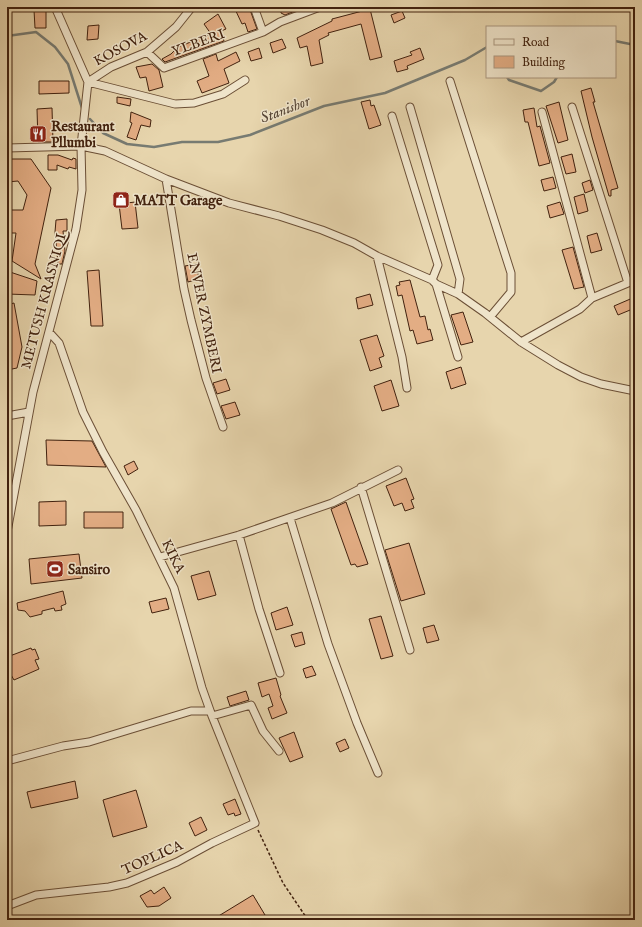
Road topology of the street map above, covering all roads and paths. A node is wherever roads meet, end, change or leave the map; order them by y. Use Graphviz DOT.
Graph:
graph roads {
  1 [pos="55,7"];
  2 [pos="192,7"];
  3 [pos="254,7"];
  4 [pos="320,7"];
  5 [pos="263,32"];
  6 [pos="147,52"];
  7 [pos="245,80"];
  8 [pos="450,81"];
  9 [pos="88,82"];
  10 [pos="410,107"];
  11 [pos="572,107"];
  12 [pos="542,112"];
  13 [pos="392,116"];
  14 [pos="81,146"];
  15 [pos="7,148"];
  16 [pos="166,179"];
  17 [pos="377,256"];
  18 [pos="434,282"];
  19 [pos="631,282"];
  20 [pos="458,294"];
  21 [pos="592,298"];
  22 [pos="490,317"];
  23 [pos="48,332"];
  24 [pos="521,342"];
  25 [pos="458,357"];
  26 [pos="407,388"];
  27 [pos="635,390"];
  28 [pos="29,412"];
  29 [pos="7,416"];
  30 [pos="223,427"];
  31 [pos="398,470"];
  32 [pos="361,487"];
  33 [pos="290,518"];
  34 [pos="7,532"];
  35 [pos="239,535"];
  36 [pos="160,557"];
  37 [pos="410,650"];
  38 [pos="280,674"];
  39 [pos="211,714"];
  40 [pos="279,751"];
  41 [pos="7,761"];
  42 [pos="378,774"];
  43 [pos="255,823"];
  44 [pos="7,906"];
  45 [pos="308,920"];
  1 -- 9 [label="street"];
  2 -- 6 [label="street, KOSOVA"];
  3 -- 5 [label="street"];
  4 -- 5 [label="street, YLBERI"];
  5 -- 6 [label="street, YLBERI"];
  6 -- 9 [label="street, KOSOVA"];
  7 -- 9 [label="street"];
  8 -- 22 [label="street"];
  9 -- 14 [label="street, KOSOVA"];
  10 -- 20 [label="street"];
  11 -- 19 [label="street"];
  12 -- 21 [label="street"];
  13 -- 18 [label="street"];
  14 -- 15 [label="street"];
  14 -- 16 [label="street"];
  14 -- 23 [label="street, METUSH KRASNIQI"];
  16 -- 17 [label="street"];
  16 -- 30 [label="street, ENVER ZYMBERI"];
  17 -- 18 [label="street"];
  17 -- 26 [label="street"];
  18 -- 20 [label="street"];
  18 -- 25 [label="street"];
  19 -- 21 [label="street"];
  20 -- 22 [label="street"];
  21 -- 24 [label="street"];
  22 -- 24 [label="street"];
  23 -- 28 [label="street, METUSH KRASNIQI"];
  23 -- 36 [label="street, KIKA"];
  24 -- 27 [label="street"];
  28 -- 29 [label="street"];
  28 -- 34 [label="street, METUSH KRASNIQI"];
  31 -- 32 [label="street"];
  32 -- 33 [label="street"];
  32 -- 37 [label="street"];
  33 -- 35 [label="street"];
  33 -- 42 [label="street"];
  35 -- 36 [label="street"];
  35 -- 38 [label="street"];
  36 -- 39 [label="street, KIKA"];
  39 -- 40 [label="street"];
  39 -- 41 [label="street"];
  39 -- 43 [label="street, KIKA"];
  43 -- 44 [label="street, TOPLICA"];
  43 -- 45 [label="path"];
}
